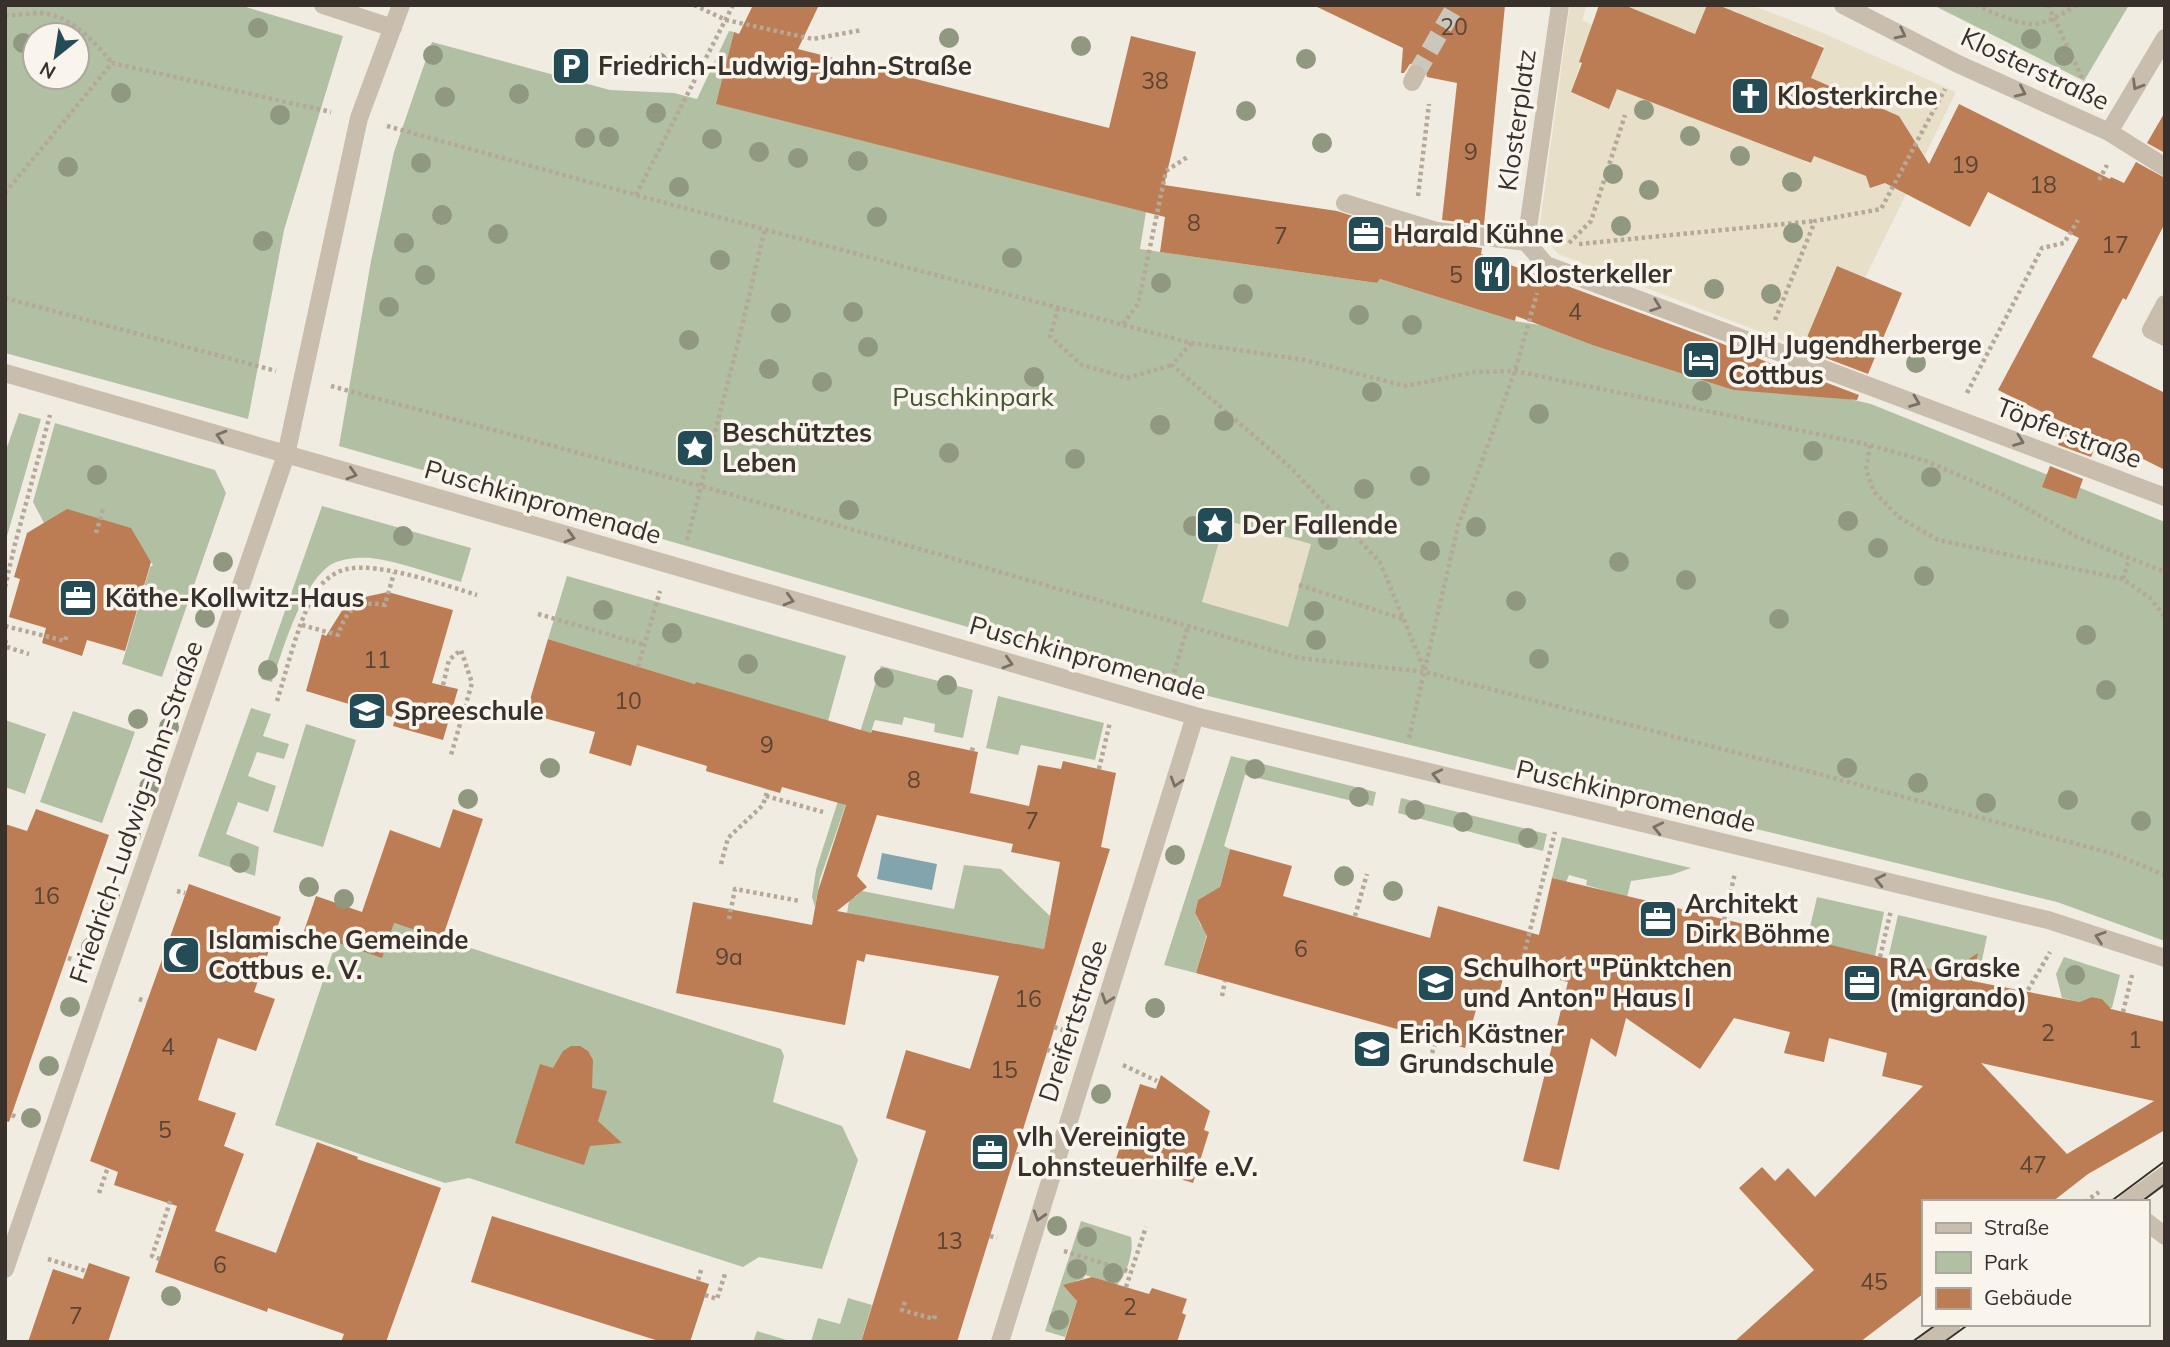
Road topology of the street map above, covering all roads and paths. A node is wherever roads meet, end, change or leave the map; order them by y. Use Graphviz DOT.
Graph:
graph roads {
  1 [pos="324,5"];
  2 [pos="401,5"];
  3 [pos="694,5"];
  4 [pos="733,5"];
  5 [pos="1560,5"];
  6 [pos="1843,5"];
  7 [pos="1976,5"];
  8 [pos="2048,5"];
  9 [pos="2076,5"];
  10 [pos="5,15"];
  11 [pos="2054,18"];
  12 [pos="726,20"];
  13 [pos="393,28"];
  14 [pos="862,30"];
  15 [pos="2165,38"];
  16 [pos="112,63"];
  17 [pos="1958,64"];
  18 [pos="1414,78"];
  19 [pos="1625,115"];
  20 [pos="359,118"];
  21 [pos="2109,132"];
  22 [pos="1189,156"];
  23 [pos="2165,167"];
  24 [pos="5,192"];
  25 [pos="636,195"];
  26 [pos="1345,204"];
  27 [pos="2078,220"];
  28 [pos="1815,221"];
  29 [pos="1415,225"];
  30 [pos="765,228"];
  31 [pos="1526,242"];
  32 [pos="1546,265"];
  33 [pos="5,298"];
  34 [pos="2165,304"];
  35 [pos="1058,308"];
  36 [pos="1123,324"];
  37 [pos="2165,337"];
  38 [pos="1191,343"];
  39 [pos="1764,346"];
  40 [pos="1172,365"];
  41 [pos="1515,371"];
  42 [pos="5,373"];
  43 [pos="302,378"];
  44 [pos="1955,417"];
  45 [pos="48,422"];
  46 [pos="1870,445"];
  47 [pos="286,455"];
  48 [pos="701,486"];
  49 [pos="2165,497"];
  50 [pos="103,509"];
  51 [pos="96,533"];
  52 [pos="685,548"];
  53 [pos="2129,559"];
  54 [pos="11,561"];
  55 [pos="18,562"];
  56 [pos="2165,572"];
  57 [pos="394,573"];
  58 [pos="2123,579"];
  59 [pos="1299,585"];
  60 [pos="5,587"];
  61 [pos="661,590"];
  62 [pos="477,595"];
  63 [pos="538,614"];
  64 [pos="2165,617"];
  65 [pos="1403,619"];
  66 [pos="5,625"];
  67 [pos="302,625"];
  68 [pos="1188,626"];
  69 [pos="67,634"];
  70 [pos="5,640"];
  71 [pos="645,645"];
  72 [pos="29,654"];
  73 [pos="638,667"];
  74 [pos="1425,672"];
  75 [pos="443,685"];
  76 [pos="277,701"];
  77 [pos="1163,707"];
  78 [pos="1195,716"];
  79 [pos="1110,725"];
  80 [pos="1408,742"];
  81 [pos="451,755"];
  82 [pos="1099,769"];
  83 [pos="768,789"];
  84 [pos="766,796"];
  85 [pos="822,812"];
  86 [pos="1554,835"];
  87 [pos="721,864"];
  88 [pos="1367,874"];
  89 [pos="2165,875"];
  90 [pos="1733,877"];
  91 [pos="177,891"];
  92 [pos="186,893"];
  93 [pos="800,901"];
  94 [pos="1890,913"];
  95 [pos="1355,916"];
  96 [pos="729,919"];
  97 [pos="1724,920"];
  98 [pos="2050,952"];
  99 [pos="1881,957"];
  100 [pos="2165,958"];
  101 [pos="1520,970"];
  102 [pos="1225,981"];
  103 [pos="2130,981"];
  104 [pos="2028,990"];
  105 [pos="1222,996"];
  106 [pos="139,999"];
  107 [pos="146,1002"];
  108 [pos="2123,1012"];
  109 [pos="1054,1027"];
  110 [pos="1063,1030"];
  111 [pos="1436,1041"];
  112 [pos="1047,1050"];
  113 [pos="1055,1052"];
  114 [pos="1432,1053"];
  115 [pos="1123,1065"];
  116 [pos="1157,1082"];
  117 [pos="12,1115"];
  118 [pos="18,1118"];
  119 [pos="1016,1154"];
  120 [pos="1023,1157"];
  121 [pos="108,1167"];
  122 [pos="2165,1175"];
  123 [pos="99,1193"];
  124 [pos="171,1199"];
  125 [pos="2130,1200"];
  126 [pos="2149,1224"];
  127 [pos="1146,1227"];
  128 [pos="990,1236"];
  129 [pos="2165,1236"];
  130 [pos="997,1238"];
  131 [pos="1064,1251"];
  132 [pos="48,1259"];
  133 [pos="160,1259"];
  134 [pos="702,1267"];
  135 [pos="5,1269"];
  136 [pos="86,1271"];
  137 [pos="1131,1272"];
  138 [pos="725,1274"];
  139 [pos="698,1280"];
  140 [pos="1126,1287"];
  141 [pos="705,1295"];
  142 [pos="905,1302"];
  143 [pos="936,1312"];
  144 [pos="1949,1326"];
  145 [pos="1000,1342"];
  146 [pos="1927,1342"];
  1 -- 13 [label="street"];
  2 -- 13 [label="street, Friedrich-Ludwig-Jahn-Straße"];
  3 -- 12 [label="path"];
  4 -- 12 [label="path"];
  5 -- 31 [label="street, Klosterplatz"];
  6 -- 17 [label="street, Klosterstraße, one-way"];
  7 -- 11 [label="path"];
  8 -- 11 [label="path"];
  9 -- 11 [label="path"];
  10 -- 16 [label="path"];
  11 -- 21 [label="path"];
  12 -- 14 [label="path"];
  12 -- 25 [label="path"];
  13 -- 20 [label="street, Friedrich-Ludwig-Jahn-Straße"];
  15 -- 21 [label="street, one-way"];
  16 -- 20 [label="path"];
  16 -- 24 [label="path"];
  17 -- 21 [label="street, Klosterstraße, one-way"];
  17 -- 28 [label="path"];
  18 -- 29 [label="path"];
  19 -- 28 [label="path"];
  20 -- 25 [label="path"];
  20 -- 43 [label="street, Friedrich-Ludwig-Jahn-Straße"];
  21 -- 23 [label="street, Klosterstraße"];
  22 -- 36 [label="path"];
  25 -- 30 [label="path"];
  26 -- 29 [label="street"];
  27 -- 44 [label="path"];
  28 -- 39 [label="path"];
  29 -- 31 [label="street"];
  30 -- 35 [label="path"];
  30 -- 48 [label="path"];
  31 -- 32 [label="street"];
  32 -- 39 [label="street, one-way"];
  32 -- 41 [label="path"];
  33 -- 43 [label="path"];
  34 -- 37 [label="street"];
  35 -- 36 [label="path"];
  35 -- 40 [label="path"];
  36 -- 38 [label="path"];
  38 -- 40 [label="path"];
  38 -- 41 [label="path"];
  39 -- 44 [label="street, one-way"];
  40 -- 65 [label="path"];
  41 -- 46 [label="path"];
  41 -- 74 [label="path"];
  47 -- 42 [label="street, Puschkinpromenade, one-way"];
  43 -- 47 [label="street, Friedrich-Ludwig-Jahn-Straße"];
  43 -- 48 [label="path"];
  44 -- 49 [label="street, Töpferstraße, one-way"];
  45 -- 54 [label="path"];
  46 -- 53 [label="path"];
  46 -- 58 [label="path"];
  47 -- 77 [label="street, Puschkinpromenade, one-way"];
  47 -- 135 [label="street, Friedrich-Ludwig-Jahn-Straße"];
  48 -- 52 [label="path"];
  48 -- 68 [label="path"];
  50 -- 51 [label="path"];
  53 -- 56 [label="path"];
  53 -- 58 [label="path"];
  54 -- 55 [label="path"];
  54 -- 60 [label="path"];
  57 -- 62 [label="path"];
  57 -- 67 [label="path"];
  57 -- 67 [label="path"];
  58 -- 64 [label="path"];
  59 -- 65 [label="path"];
  61 -- 71 [label="path"];
  63 -- 71 [label="path"];
  65 -- 74 [label="path"];
  66 -- 69 [label="path"];
  67 -- 76 [label="path"];
  68 -- 74 [label="path"];
  68 -- 77 [label="path"];
  70 -- 72 [label="path"];
  71 -- 73 [label="path"];
  74 -- 80 [label="path"];
  74 -- 89 [label="path"];
  75 -- 81 [label="path"];
  77 -- 78 [label="street, Puschkinpromenade"];
  100 -- 78 [label="street, Puschkinpromenade, one-way"];
  78 -- 145 [label="street, Dreifertstraße, one-way"];
  79 -- 82 [label="path"];
  83 -- 84 [label="path"];
  84 -- 85 [label="path"];
  84 -- 87 [label="path"];
  86 -- 101 [label="path"];
  88 -- 95 [label="path"];
  90 -- 97 [label="path"];
  91 -- 92 [label="path"];
  93 -- 96 [label="path"];
  94 -- 99 [label="path"];
  98 -- 104 [label="path"];
  102 -- 105 [label="path"];
  103 -- 108 [label="path"];
  106 -- 107 [label="path"];
  109 -- 110 [label="path"];
  111 -- 114 [label="path"];
  112 -- 113 [label="path"];
  115 -- 116 [label="path"];
  117 -- 118 [label="path"];
  119 -- 120 [label="path"];
  121 -- 123 [label="path"];
  122 -- 125 [label="street"];
  124 -- 133 [label="path"];
  126 -- 129 [label="street"];
  127 -- 137 [label="path"];
  128 -- 130 [label="path"];
  131 -- 137 [label="path"];
  132 -- 136 [label="path"];
  134 -- 139 [label="path"];
  137 -- 140 [label="path"];
  138 -- 141 [label="path"];
  142 -- 143 [label="path"];
  144 -- 146 [label="street"];
}
